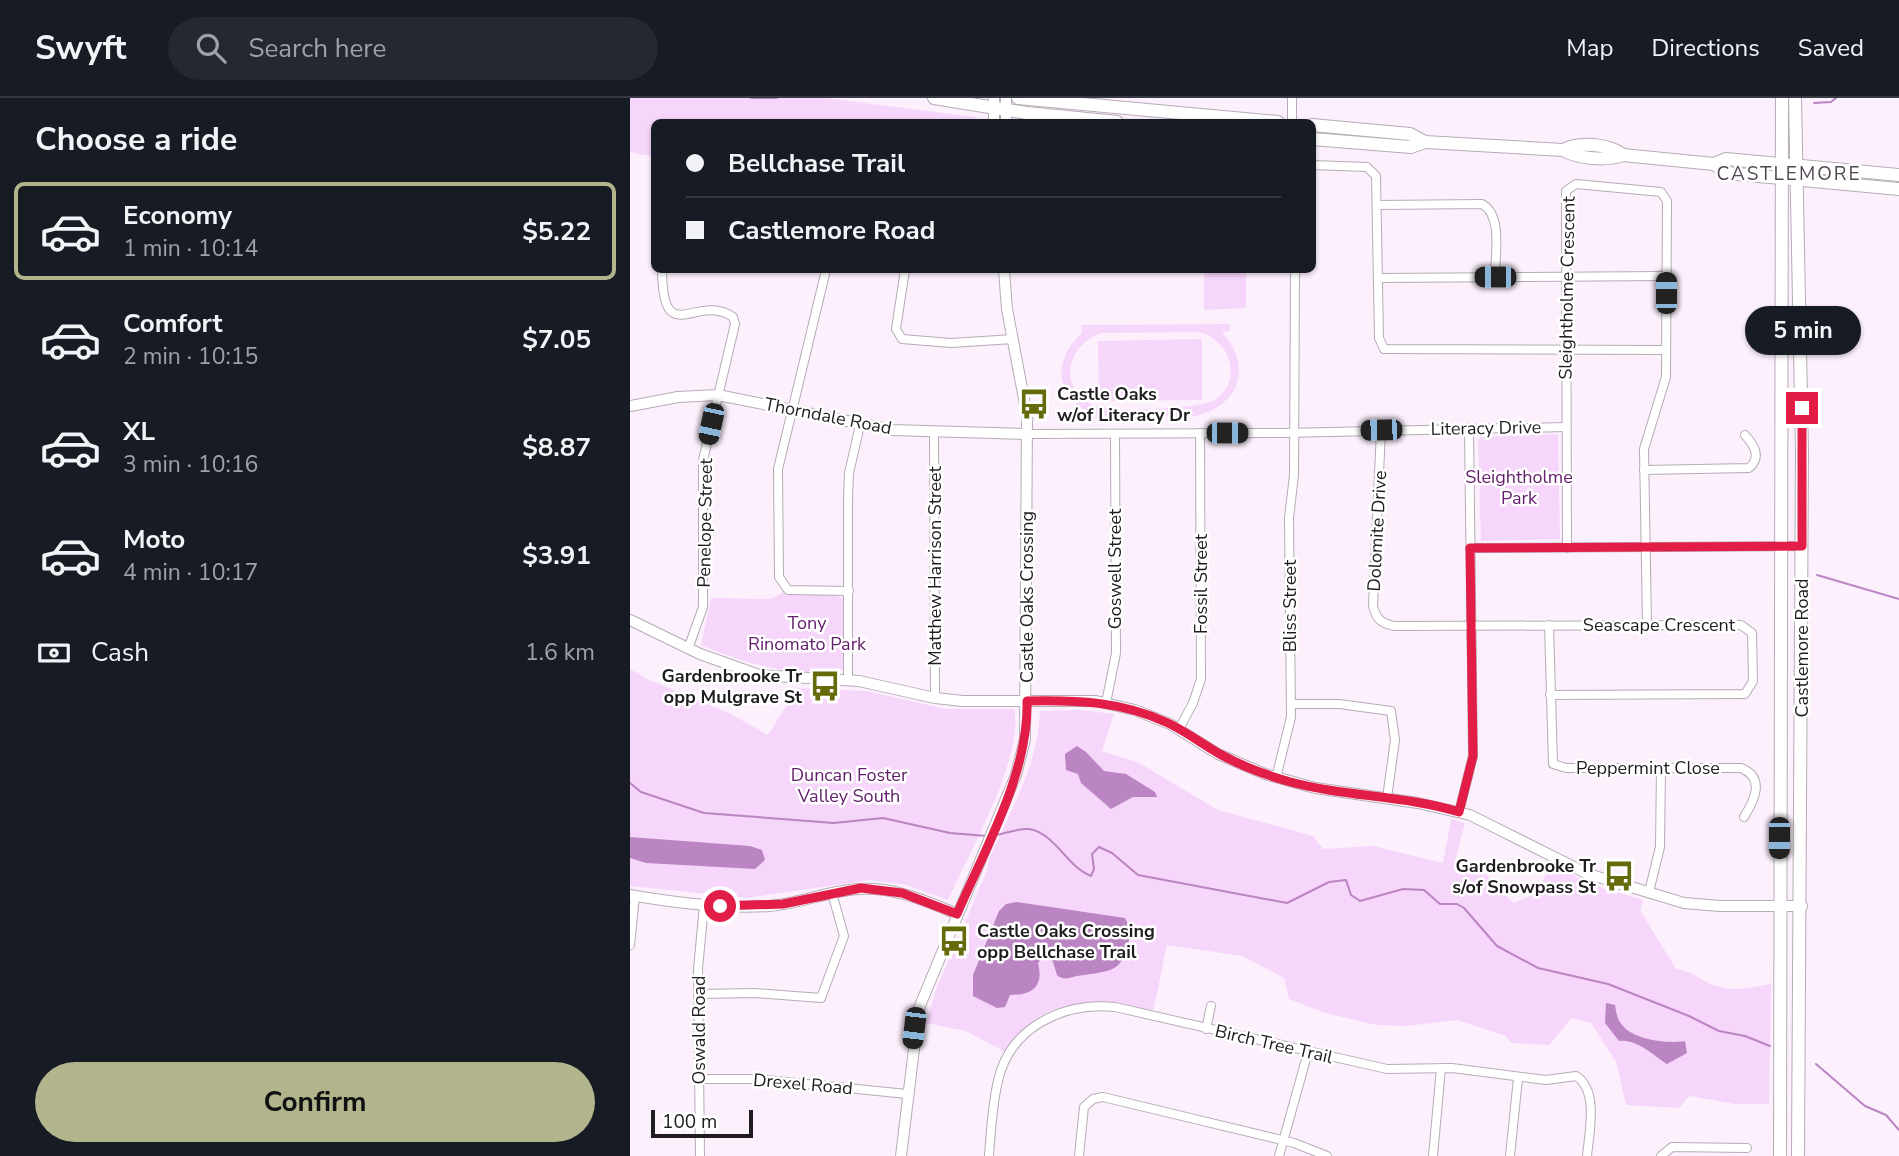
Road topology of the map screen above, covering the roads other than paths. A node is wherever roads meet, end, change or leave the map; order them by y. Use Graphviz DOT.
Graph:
graph roads {
  1 [pos="934,98"];
  2 [pos="1018,98"];
  3 [pos="1292,98"];
  4 [pos="1782,98"];
  5 [pos="1795,98"];
  6 [pos="1001,107"];
  7 [pos="1094,119"];
  8 [pos="1246,119"];
  9 [pos="1292,119"];
  10 [pos="1316,125"];
  11 [pos="1316,139"];
  12 [pos="1424,142"];
  13 [pos="1714,164"];
  14 [pos="1316,165"];
  15 [pos="1783,165"];
  16 [pos="1796,166"];
  17 [pos="1899,175"];
  18 [pos="1783,179"];
  19 [pos="1797,180"];
  20 [pos="1899,189"];
  21 [pos="1377,205"];
  22 [pos="662,273"];
  23 [pos="825,273"];
  24 [pos="905,273"];
  25 [pos="1004,273"];
  26 [pos="1295,273"];
  27 [pos="1565,276"];
  28 [pos="1666,276"];
  29 [pos="1495,277"];
  30 [pos="1378,278"];
  31 [pos="1013,339"];
  32 [pos="1566,350"];
  33 [pos="1666,350"];
  34 [pos="718,395"];
  35 [pos="630,406"];
  36 [pos="792,409"];
  37 [pos="860,425"];
  38 [pos="1566,427"];
  39 [pos="1469,428"];
  40 [pos="1381,430"];
  41 [pos="934,433"];
  42 [pos="1200,433"];
  43 [pos="1294,433"];
  44 [pos="1028,434"];
  45 [pos="1115,434"];
  46 [pos="1745,435"];
  47 [pos="1644,470"];
  48 [pos="1779,546"];
  49 [pos="1802,546"];
  50 [pos="1646,547"];
  51 [pos="1470,548"];
  52 [pos="1567,548"];
  53 [pos="849,591"];
  54 [pos="630,620"];
  55 [pos="1471,625"];
  56 [pos="1549,625"];
  57 [pos="1647,625"];
  58 [pos="688,649"];
  59 [pos="848,680"];
  60 [pos="1550,695"];
  61 [pos="935,698"];
  62 [pos="1027,701"];
  63 [pos="1106,703"];
  64 [pos="1291,704"];
  65 [pos="1179,729"];
  66 [pos="1661,768"];
  67 [pos="1276,778"];
  68 [pos="1387,798"];
  69 [pos="1459,812"];
  70 [pos="1744,817"];
  71 [pos="1649,892"];
  72 [pos="832,893"];
  73 [pos="633,896"];
  74 [pos="704,905"];
  75 [pos="1779,906"];
  76 [pos="1802,906"];
  77 [pos="957,914"];
  78 [pos="630,945"];
  79 [pos="699,994"];
  80 [pos="1211,1006"];
  81 [pos="1206,1029"];
  82 [pos="1308,1052"];
  83 [pos="1441,1068"];
  84 [pos="1518,1078"];
  85 [pos="699,1079"];
  86 [pos="907,1094"];
  87 [pos="1283,1140"];
  88 [pos="1746,1148"];
  89 [pos="701,1156"];
  90 [pos="901,1156"];
  91 [pos="989,1156"];
  92 [pos="1079,1156"];
  93 [pos="1279,1156"];
  94 [pos="1327,1156"];
  95 [pos="1433,1156"];
  96 [pos="1510,1156"];
  97 [pos="1587,1156"];
  98 [pos="1661,1156"];
  99 [pos="1780,1156"];
  100 [pos="1798,1156"];
  1 -- 6 [label="main road"];
  2 -- 8 [label="main road"];
  3 -- 9 [label="street"];
  4 -- 15 [label="main road, Castlemore Road"];
  5 -- 16 [label="main road, Castlemore Road"];
  6 -- 7 [label="main road"];
  10 -- 12 [label="main road"];
  11 -- 12 [label="main road"];
  12 -- 13 [label="main road"];
  13 -- 15 [label="main road"];
  13 -- 18 [label="main road"];
  14 -- 21 [label="street"];
  15 -- 16 [label="main road"];
  15 -- 18 [label="main road, Castlemore Road"];
  16 -- 17 [label="main road"];
  16 -- 19 [label="main road, Castlemore Road"];
  18 -- 19 [label="main road"];
  18 -- 48 [label="main road, Castlemore Road"];
  19 -- 20 [label="main road"];
  19 -- 49 [label="main road, Castlemore Road"];
  21 -- 29 [label="street"];
  21 -- 30 [label="street"];
  22 -- 34 [label="street, Penelope Street"];
  23 -- 36 [label="street"];
  24 -- 31 [label="street"];
  25 -- 31 [label="street, Castle Oaks Crossing"];
  26 -- 43 [label="street, Bliss Street"];
  27 -- 28 [label="street"];
  27 -- 28 [label="street, Sleightholme Crescent"];
  27 -- 29 [label="street"];
  27 -- 32 [label="street, Sleightholme Crescent"];
  28 -- 33 [label="street, Sleightholme Crescent"];
  29 -- 30 [label="street"];
  30 -- 32 [label="street"];
  31 -- 44 [label="street, Castle Oaks Crossing"];
  32 -- 33 [label="street"];
  32 -- 38 [label="street, Sleightholme Crescent"];
  33 -- 47 [label="street, Sleightholme Crescent"];
  34 -- 35 [label="street, Thorndale Road"];
  34 -- 36 [label="street, Thorndale Road"];
  34 -- 58 [label="street, Penelope Street"];
  36 -- 37 [label="street, Thorndale Road"];
  36 -- 53 [label="street"];
  37 -- 41 [label="street, Thorndale Road"];
  37 -- 53 [label="street"];
  38 -- 39 [label="street, Literacy Drive"];
  38 -- 52 [label="street, Sleightholme Crescent"];
  39 -- 40 [label="street, Literacy Drive"];
  39 -- 51 [label="street"];
  40 -- 43 [label="street, Literacy Drive"];
  40 -- 55 [label="street, Dolomite Drive"];
  41 -- 44 [label="street, Thorndale Road"];
  41 -- 61 [label="street, Matthew Harrison Street"];
  42 -- 43 [label="street, Literacy Drive"];
  42 -- 45 [label="street, Literacy Drive"];
  42 -- 65 [label="street, Fossil Street"];
  43 -- 64 [label="street, Bliss Street"];
  44 -- 45 [label="street, Literacy Drive"];
  44 -- 62 [label="street, Castle Oaks Crossing"];
  45 -- 63 [label="street, Goswell Street"];
  46 -- 47 [label="street"];
  47 -- 50 [label="street, Sleightholme Crescent"];
  48 -- 49 [label="street"];
  48 -- 50 [label="street"];
  48 -- 75 [label="main road, Castlemore Road"];
  49 -- 76 [label="main road, Castlemore Road"];
  50 -- 52 [label="street"];
  50 -- 57 [label="street, Sleightholme Crescent"];
  51 -- 52 [label="street"];
  51 -- 55 [label="street"];
  53 -- 59 [label="street"];
  54 -- 58 [label="street"];
  55 -- 56 [label="street, Seascape Crescent"];
  55 -- 69 [label="street"];
  56 -- 57 [label="street, Seascape Crescent"];
  56 -- 60 [label="street, Peppermint Close"];
  57 -- 60 [label="street, Seascape Crescent"];
  58 -- 59 [label="street"];
  59 -- 61 [label="street"];
  60 -- 66 [label="street, Peppermint Close"];
  61 -- 62 [label="street"];
  62 -- 63 [label="street"];
  62 -- 77 [label="street, Castle Oaks Crossing"];
  63 -- 65 [label="street"];
  64 -- 67 [label="street, Bliss Street"];
  64 -- 68 [label="street"];
  65 -- 67 [label="street"];
  66 -- 70 [label="street, Peppermint Close"];
  66 -- 71 [label="street"];
  67 -- 68 [label="street"];
  68 -- 69 [label="street"];
  69 -- 71 [label="street"];
  71 -- 75 [label="street"];
  72 -- 74 [label="street"];
  72 -- 77 [label="street"];
  72 -- 79 [label="street"];
  73 -- 74 [label="street"];
  73 -- 78 [label="street"];
  74 -- 79 [label="street, Oswald Road"];
  75 -- 76 [label="street"];
  75 -- 99 [label="main road, Castlemore Road"];
  76 -- 100 [label="main road, Castlemore Road"];
  77 -- 86 [label="street, Castle Oaks Crossing"];
  79 -- 85 [label="street, Oswald Road"];
  80 -- 81 [label="street"];
  81 -- 82 [label="street, Birch Tree Trail"];
  81 -- 91 [label="street, Birch Tree Trail"];
  82 -- 83 [label="street, Birch Tree Trail"];
  82 -- 87 [label="street"];
  83 -- 84 [label="street, Birch Tree Trail"];
  83 -- 95 [label="street"];
  84 -- 96 [label="street"];
  84 -- 97 [label="street, Birch Tree Trail"];
  85 -- 86 [label="street, Drexel Road"];
  85 -- 89 [label="street, Oswald Road"];
  86 -- 90 [label="street, Castle Oaks Crossing"];
  87 -- 92 [label="street"];
  87 -- 93 [label="street"];
  87 -- 94 [label="street"];
  88 -- 98 [label="street"];
}
